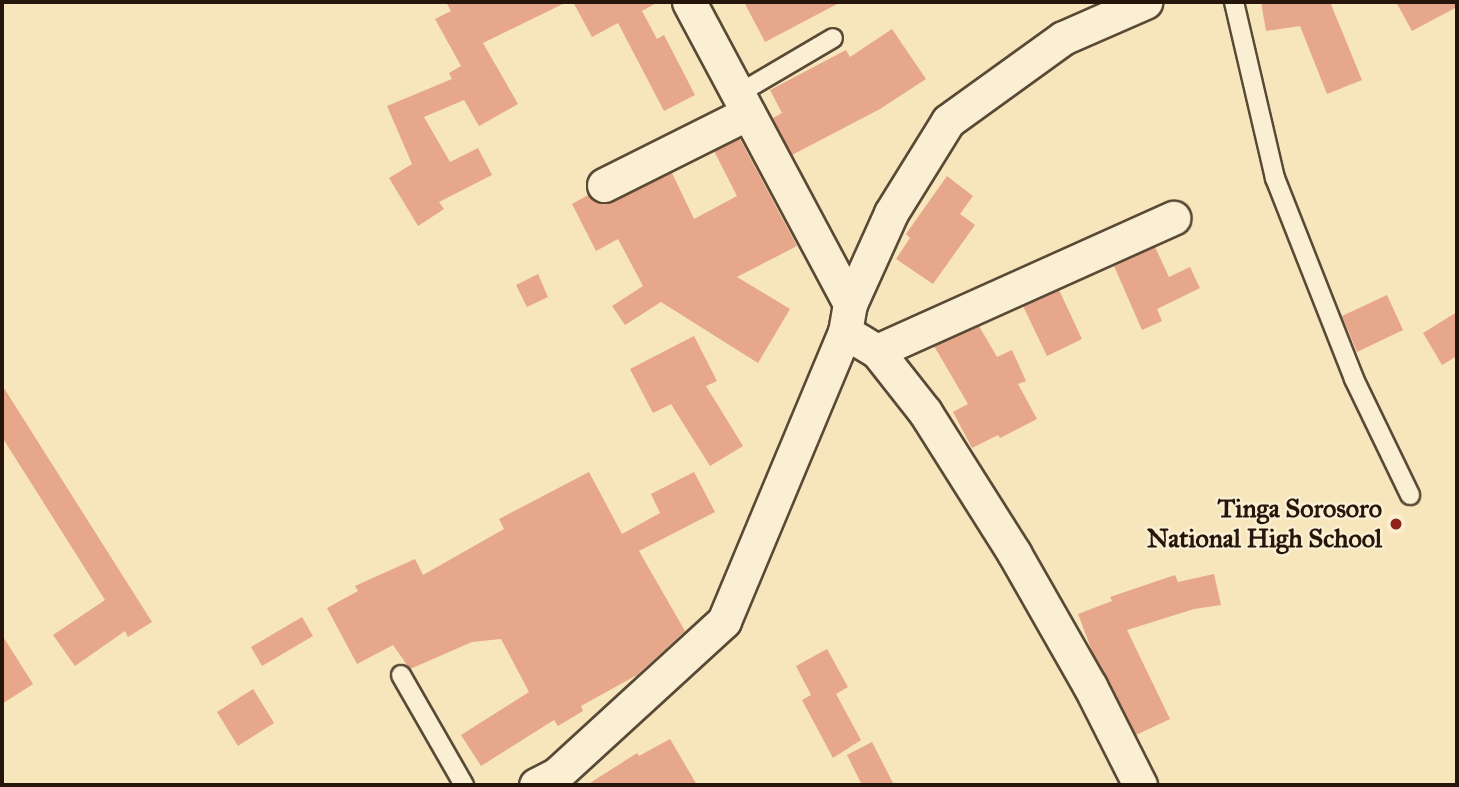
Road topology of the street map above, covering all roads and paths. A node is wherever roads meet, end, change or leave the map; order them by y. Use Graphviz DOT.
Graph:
graph roads {
  1 [pos="689,2"];
  2 [pos="1145,2"];
  3 [pos="1234,2"];
  4 [pos="833,38"];
  5 [pos="743,104"];
  6 [pos="604,186"];
  7 [pos="1173,218"];
  8 [pos="848,318"];
  9 [pos="877,351"];
  10 [pos="1410,495"];
  11 [pos="401,675"];
  12 [pos="464,785"];
  13 [pos="536,785"];
  14 [pos="1140,785"];
  1 -- 5 [label="street"];
  2 -- 8 [label="street"];
  3 -- 10 [label="lane"];
  4 -- 5 [label="lane"];
  5 -- 6 [label="street"];
  5 -- 8 [label="street"];
  7 -- 9 [label="street"];
  8 -- 9 [label="street"];
  8 -- 13 [label="street"];
  9 -- 14 [label="street"];
  11 -- 12 [label="lane"];
}
